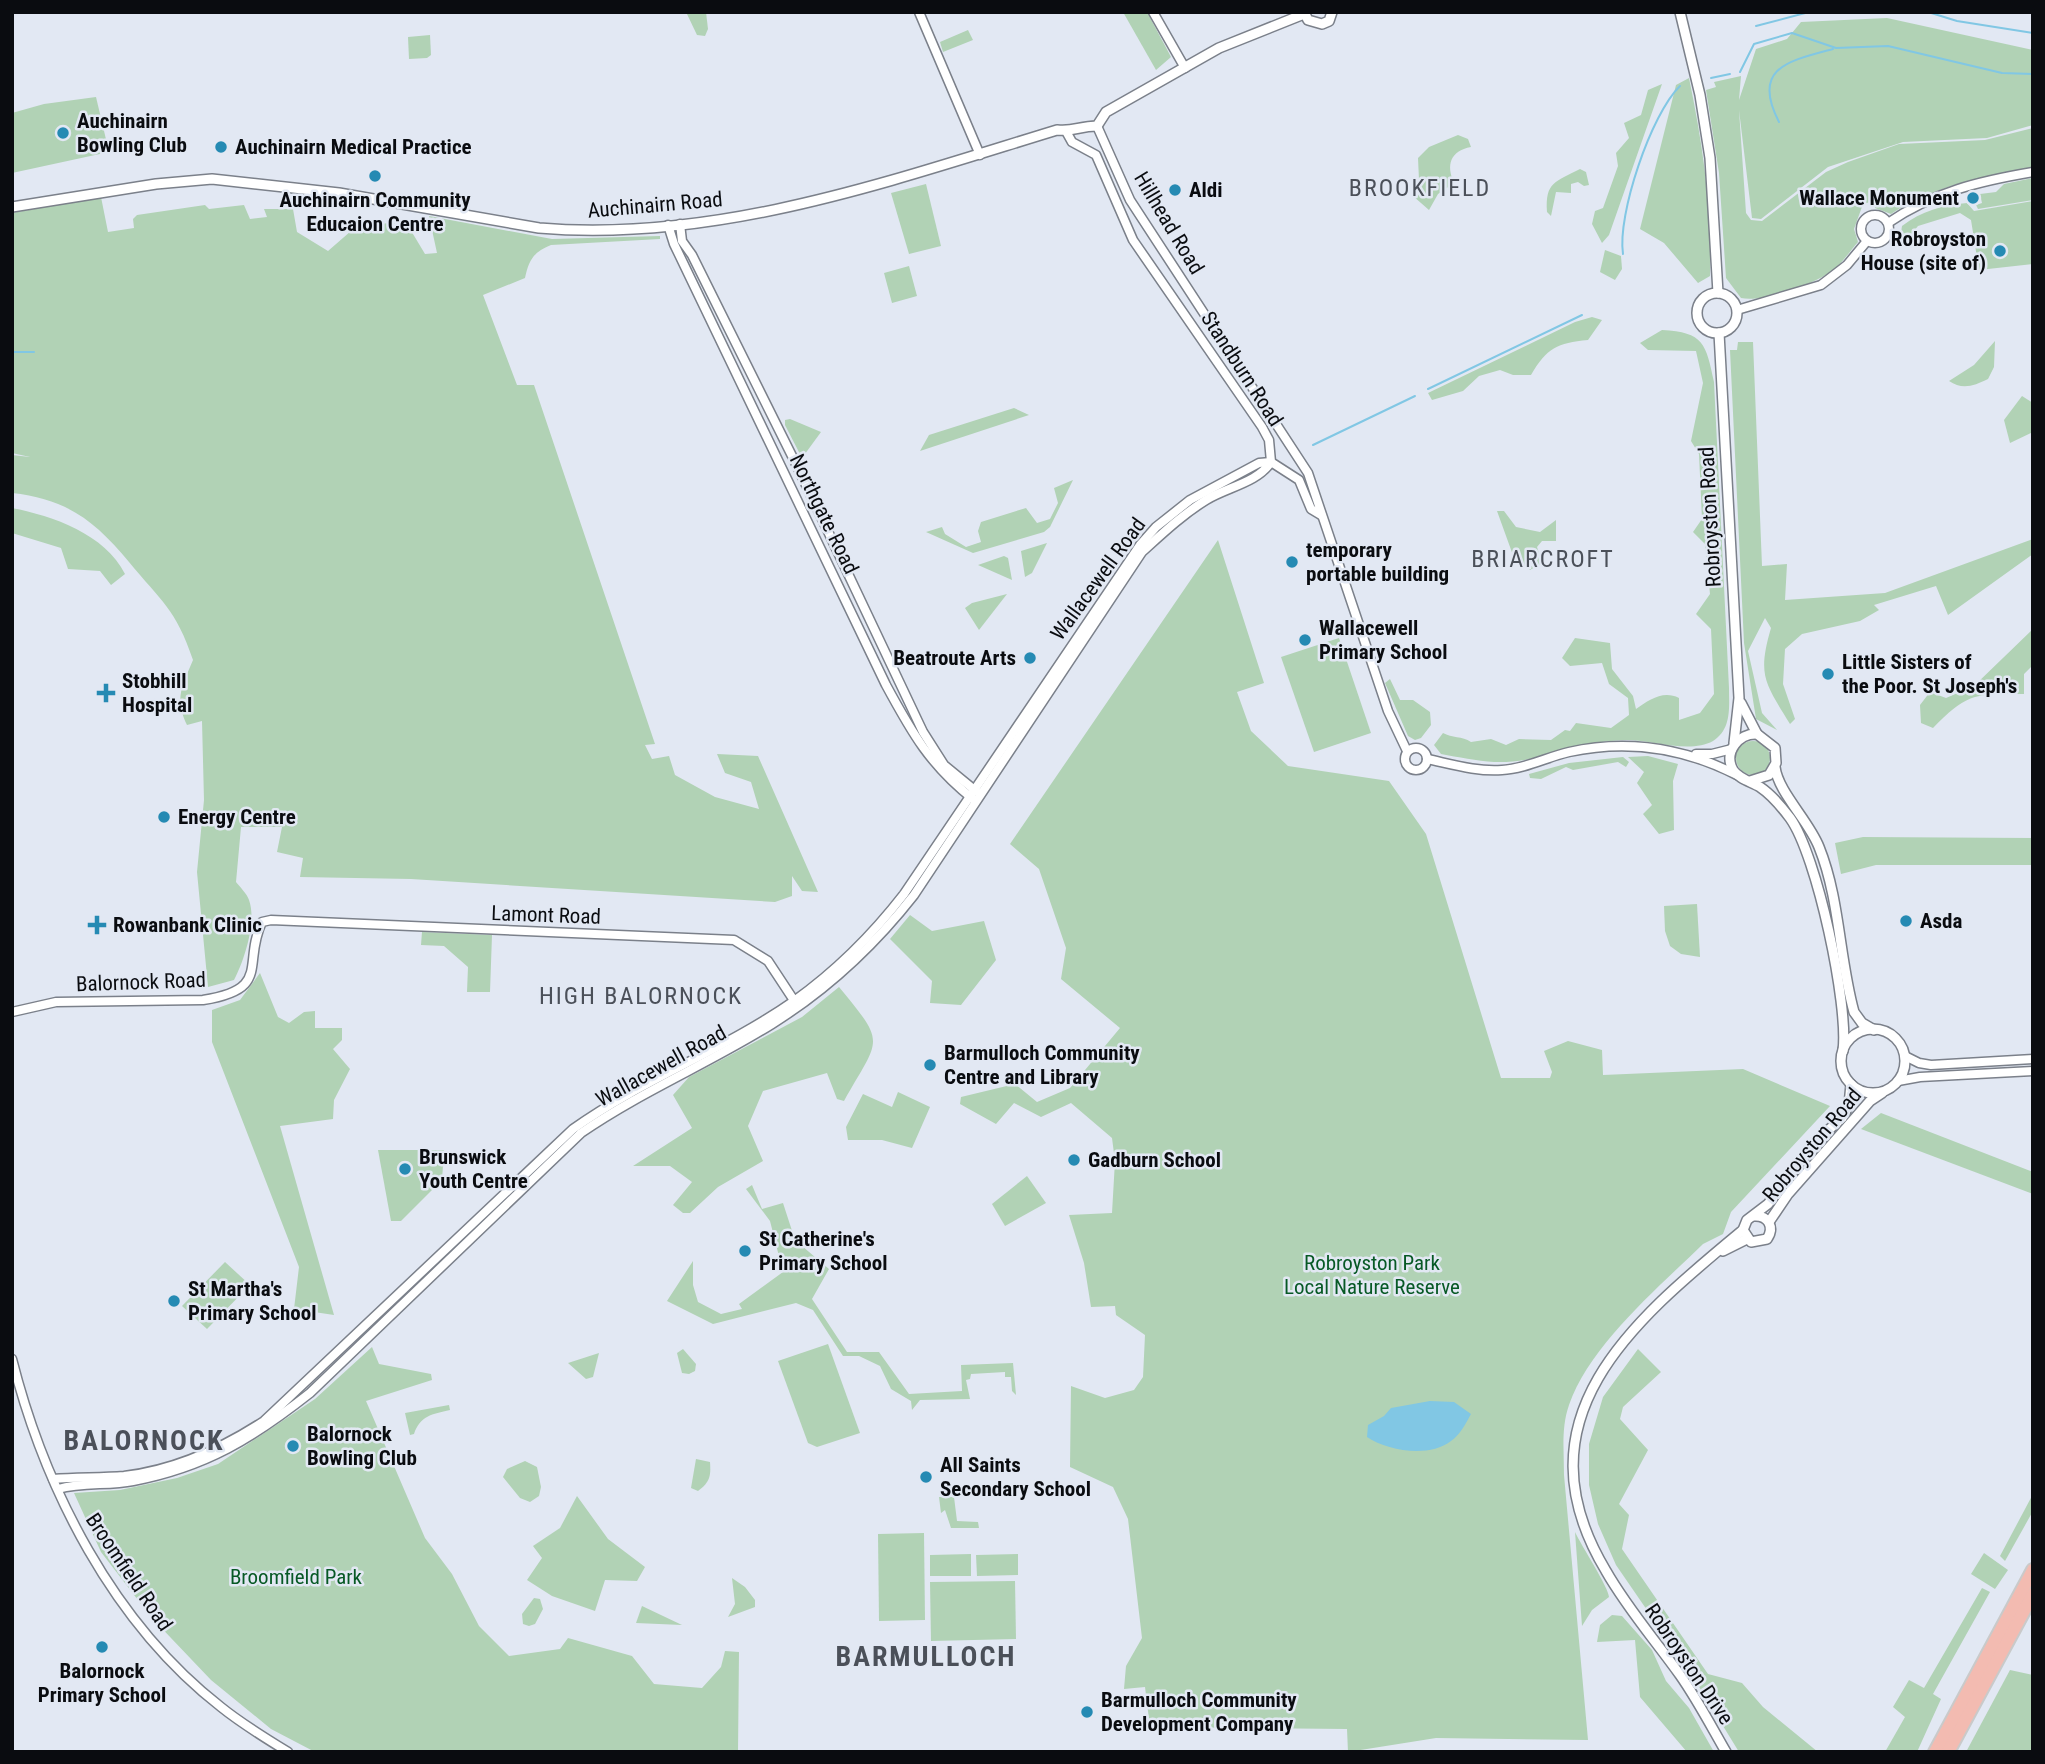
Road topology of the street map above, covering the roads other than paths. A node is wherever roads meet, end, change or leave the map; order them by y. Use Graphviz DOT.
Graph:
graph roads {
  1 [pos="919,12"];
  2 [pos="1153,12"];
  3 [pos="1332,12"];
  4 [pos="1680,12"];
  5 [pos="1304,13"];
  6 [pos="1185,68"];
  7 [pos="1097,126"];
  8 [pos="1067,133"];
  9 [pos="980,155"];
  10 [pos="2033,172"];
  11 [pos="12,207"];
  12 [pos="1888,223"];
  13 [pos="680,224"];
  14 [pos="668,225"];
  15 [pos="1867,241"];
  16 [pos="1718,293"];
  17 [pos="1737,310"];
  18 [pos="1719,333"];
  19 [pos="1270,462"];
  20 [pos="1321,515"];
  21 [pos="1739,698"];
  22 [pos="1757,734"];
  23 [pos="1733,747"];
  24 [pos="1407,751"];
  25 [pos="1689,754"];
  26 [pos="1427,759"];
  27 [pos="1775,767"];
  28 [pos="1738,776"];
  29 [pos="1750,781"];
  30 [pos="975,795"];
  31 [pos="262,922"];
  32 [pos="796,1004"];
  33 [pos="12,1012"];
  34 [pos="1874,1030"];
  35 [pos="1843,1051"];
  36 [pos="1905,1056"];
  37 [pos="2033,1059"];
  38 [pos="2033,1071"];
  39 [pos="1898,1082"];
  40 [pos="1851,1084"];
  41 [pos="1883,1092"];
  42 [pos="1754,1216"];
  43 [pos="1769,1222"];
  44 [pos="1743,1230"];
  45 [pos="1747,1239"];
  46 [pos="1709,1258"];
  47 [pos="12,1359"];
  48 [pos="53,1479"];
  49 [pos="58,1489"];
  50 [pos="2033,1570"];
  51 [pos="2033,1594"];
  52 [pos="1622,1597"];
  53 [pos="288,1752"];
  54 [pos="1726,1752"];
  55 [pos="1935,1752"];
  56 [pos="1948,1752"];
  1 -- 9 [label="street"];
  2 -- 6 [label="street"];
  3 -- 5 [label="main road"];
  4 -- 16 [label="main road"];
  5 -- 6 [label="main road, Auchinairn Road"];
  6 -- 7 [label="main road, Auchinairn Road"];
  7 -- 8 [label="main road, Auchinairn Road"];
  7 -- 20 [label="street, Hillhead Road"];
  8 -- 9 [label="main road, Auchinairn Road"];
  8 -- 19 [label="street, Standburn Road"];
  9 -- 13 [label="main road, Auchinairn Road"];
  10 -- 12 [label="street"];
  11 -- 14 [label="main road, Auchinairn Road"];
  12 -- 15 [label="street"];
  12 -- 15 [label="street"];
  13 -- 14 [label="main road, Auchinairn Road"];
  13 -- 30 [label="street, Northgate Road"];
  14 -- 30 [label="street, Northgate Road"];
  15 -- 17 [label="street"];
  16 -- 17 [label="main road"];
  16 -- 18 [label="main road"];
  17 -- 18 [label="main road"];
  18 -- 21 [label="main road, Robroyston Road"];
  19 -- 20 [label="street, Standburn Road"];
  19 -- 30 [label="street, Wallacewell Road"];
  20 -- 24 [label="street, Standburn Road"];
  21 -- 22 [label="main road, Robroyston Road"];
  21 -- 23 [label="main road, Robroyston Road"];
  22 -- 23 [label="main road"];
  22 -- 27 [label="main road"];
  23 -- 25 [label="street"];
  23 -- 28 [label="main road"];
  24 -- 26 [label="street"];
  24 -- 26 [label="street"];
  25 -- 26 [label="street"];
  25 -- 28 [label="street"];
  27 -- 29 [label="main road"];
  27 -- 34 [label="main road"];
  28 -- 29 [label="main road"];
  29 -- 35 [label="main road"];
  30 -- 32 [label="street, Wallacewell Road"];
  31 -- 32 [label="street, Lamont Road"];
  31 -- 33 [label="street, Balornock Road"];
  32 -- 48 [label="street, Wallacewell Road"];
  32 -- 49 [label="street, Wallacewell Road"];
  34 -- 35 [label="main road"];
  34 -- 36 [label="main road"];
  35 -- 40 [label="main road"];
  36 -- 37 [label="street"];
  36 -- 39 [label="main road"];
  38 -- 39 [label="street"];
  39 -- 41 [label="main road"];
  40 -- 41 [label="main road"];
  40 -- 42 [label="main road, Robroyston Road"];
  41 -- 43 [label="main road, Robroyston Road"];
  42 -- 43 [label="main road, Robroyston Road"];
  42 -- 44 [label="main road, Robroyston Road"];
  43 -- 45 [label="main road, Robroyston Road"];
  44 -- 45 [label="main road"];
  44 -- 46 [label="main road, Robroyston Road"];
  45 -- 46 [label="main road, Robroyston Road"];
  46 -- 52 [label="main road, Robroyston Road"];
  47 -- 48 [label="street, Broomfield Road"];
  48 -- 49 [label="street, Broomfield Road"];
  49 -- 53 [label="street, Broomfield Road"];
  50 -- 55 [label="highway"];
  51 -- 56 [label="highway"];
  52 -- 54 [label="main road, Robroyston Drive"];
}
